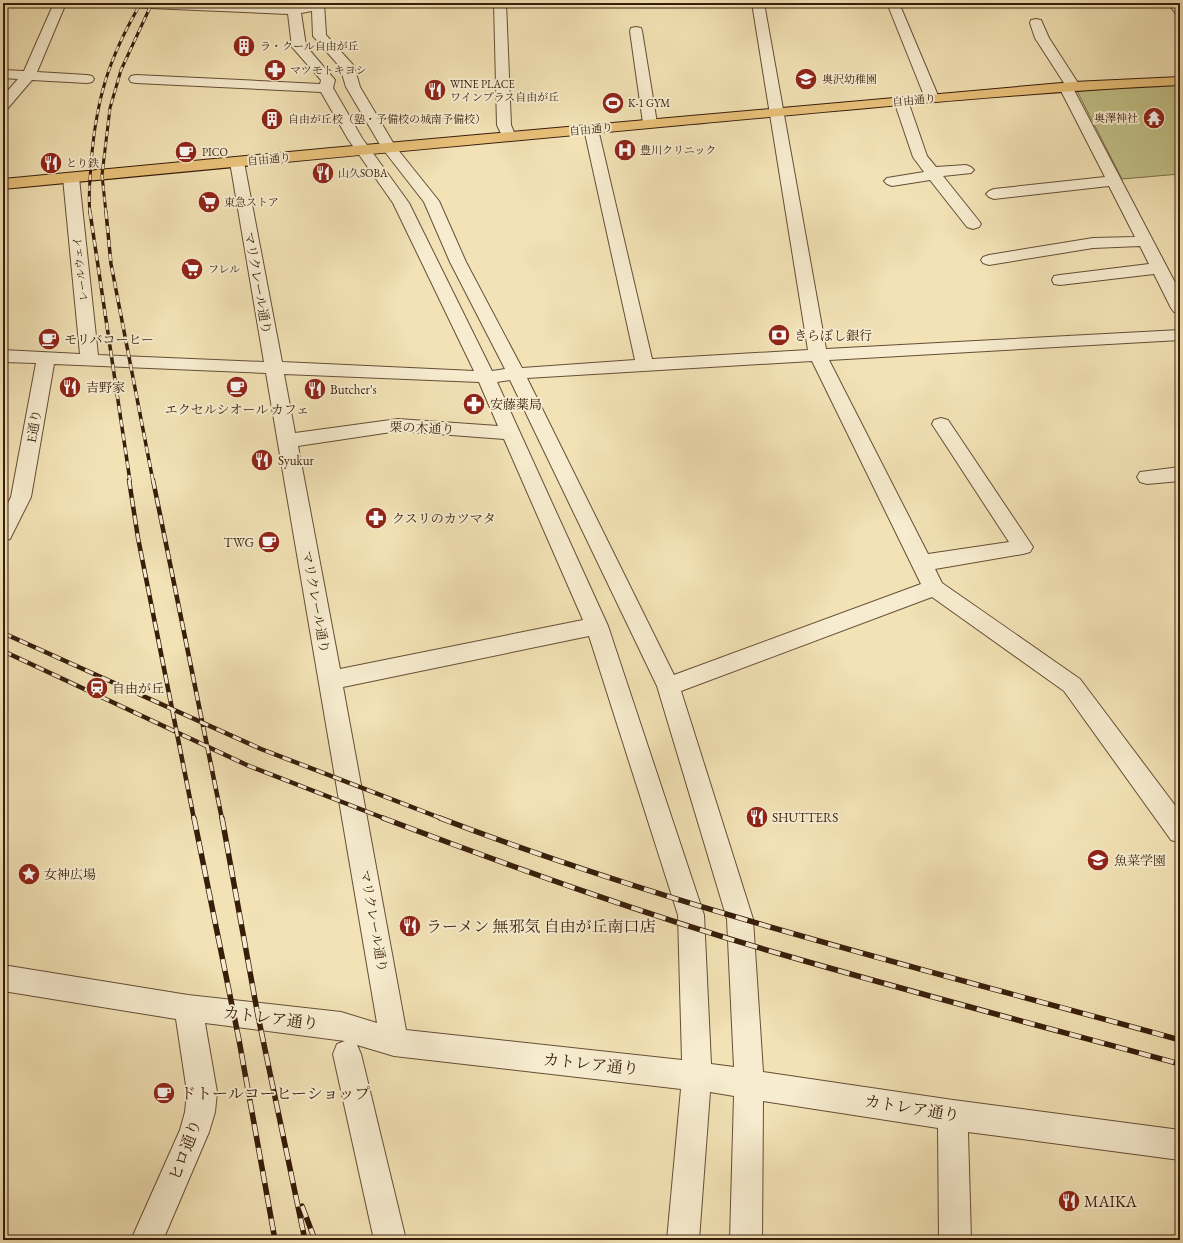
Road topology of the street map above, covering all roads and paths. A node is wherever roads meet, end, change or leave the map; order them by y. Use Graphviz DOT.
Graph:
graph roads {
  1 [pos="60,3"];
  2 [pos="126,3"];
  3 [pos="500,3"];
  4 [pos="758,3"];
  5 [pos="893,3"];
  6 [pos="1174,3"];
  7 [pos="293,6"];
  8 [pos="318,6"];
  9 [pos="1180,11"];
  10 [pos="1036,23"];
  11 [pos="636,31"];
  12 [pos="3,74"];
  13 [pos="29,75"];
  14 [pos="87,79"];
  15 [pos="136,79"];
  16 [pos="1180,81"];
  17 [pos="1069,86"];
  18 [pos="326,88"];
  19 [pos="932,98"];
  20 [pos="901,101"];
  21 [pos="3,105"];
  22 [pos="777,112"];
  23 [pos="650,123"];
  24 [pos="591,130"];
  25 [pos="509,137"];
  26 [pos="389,148"];
  27 [pos="365,150"];
  28 [pos="237,162"];
  29 [pos="966,170"];
  30 [pos="933,174"];
  31 [pos="71,178"];
  32 [pos="892,181"];
  33 [pos="1114,181"];
  34 [pos="3,184"];
  35 [pos="994,194"];
  36 [pos="973,224"];
  37 [pos="1145,241"];
  38 [pos="989,260"];
  39 [pos="1159,268"];
  40 [pos="1060,280"];
  41 [pos="1180,308"];
  42 [pos="1180,335"];
  43 [pos="3,356"];
  44 [pos="818,356"];
  45 [pos="46,358"];
  46 [pos="89,359"];
  47 [pos="645,366"];
  48 [pos="273,369"];
  49 [pos="516,374"];
  50 [pos="486,377"];
  51 [pos="941,424"];
  52 [pos="511,433"];
  53 [pos="287,440"];
  54 [pos="1180,474"];
  55 [pos="1146,477"];
  56 [pos="4,530"];
  57 [pos="922,563"];
  58 [pos="934,588"];
  59 [pos="597,626"];
  60 [pos="330,680"];
  61 [pos="668,686"];
  62 [pos="1180,832"];
  63 [pos="3,978"];
  64 [pos="188,1008"];
  65 [pos="394,1042"];
  66 [pos="347,1054"];
  67 [pos="697,1076"];
  68 [pos="749,1084"];
  69 [pos="953,1115"];
  70 [pos="1180,1145"];
  71 [pos="147,1240"];
  72 [pos="390,1240"];
  73 [pos="683,1240"];
  74 [pos="746,1240"];
  75 [pos="955,1240"];
  1 -- 13 [label="street"];
  2 -- 7 [label="street"];
  3 -- 25 [label="street"];
  4 -- 22 [label="street"];
  5 -- 19 [label="street"];
  6 -- 9 [label="street"];
  7 -- 8 [label="street"];
  7 -- 18 [label="street"];
  8 -- 26 [label="street"];
  10 -- 17 [label="street"];
  11 -- 23 [label="street"];
  12 -- 13 [label="street"];
  13 -- 14 [label="street"];
  13 -- 21 [label="street"];
  15 -- 18 [label="street"];
  16 -- 17 [label="main road, 自由通り"];
  17 -- 19 [label="main road, 自由通り"];
  17 -- 33 [label="street"];
  18 -- 27 [label="street"];
  19 -- 20 [label="main road, 自由通り"];
  20 -- 22 [label="main road, 自由通り"];
  20 -- 30 [label="street"];
  22 -- 23 [label="main road, 自由通り"];
  22 -- 44 [label="street"];
  23 -- 24 [label="main road, 自由通り"];
  24 -- 25 [label="main road, 自由通り"];
  24 -- 47 [label="street"];
  25 -- 26 [label="main road, 自由通り"];
  26 -- 27 [label="main road, 自由通り"];
  26 -- 49 [label="street"];
  27 -- 28 [label="main road, 自由通り"];
  27 -- 50 [label="street"];
  28 -- 31 [label="main road, 自由通り"];
  28 -- 48 [label="street, マリクレール通り"];
  29 -- 30 [label="street"];
  30 -- 32 [label="street"];
  30 -- 36 [label="street"];
  31 -- 34 [label="main road, 自由通り"];
  31 -- 46 [label="street, レールウェイ"];
  33 -- 35 [label="street"];
  33 -- 37 [label="street"];
  37 -- 38 [label="street"];
  37 -- 39 [label="street"];
  39 -- 40 [label="street"];
  39 -- 41 [label="street"];
  42 -- 44 [label="street"];
  43 -- 45 [label="street"];
  44 -- 47 [label="street"];
  44 -- 57 [label="street"];
  45 -- 46 [label="street"];
  45 -- 56 [label="street, E通り"];
  46 -- 48 [label="street"];
  47 -- 49 [label="street"];
  48 -- 50 [label="street"];
  48 -- 53 [label="street, マリクレール通り"];
  49 -- 50 [label="street"];
  49 -- 61 [label="street"];
  50 -- 52 [label="street"];
  51 -- 57 [label="street"];
  52 -- 53 [label="street, 栗の木通り"];
  52 -- 59 [label="street"];
  53 -- 60 [label="street, マリクレール通り"];
  54 -- 55 [label="street"];
  57 -- 58 [label="street"];
  58 -- 61 [label="street"];
  58 -- 62 [label="street"];
  59 -- 60 [label="street"];
  59 -- 67 [label="street"];
  60 -- 65 [label="street, マリクレール通り"];
  61 -- 68 [label="street"];
  63 -- 64 [label="street, カトレア通り"];
  64 -- 65 [label="street, カトレア通り"];
  64 -- 71 [label="street, ヒロ通り"];
  65 -- 67 [label="street, カトレア通り"];
  66 -- 72 [label="street"];
  67 -- 68 [label="street, カトレア通り"];
  67 -- 73 [label="street"];
  68 -- 69 [label="street, カトレア通り"];
  68 -- 74 [label="street"];
  69 -- 70 [label="street, カトレア通り"];
  69 -- 75 [label="street"];
}
